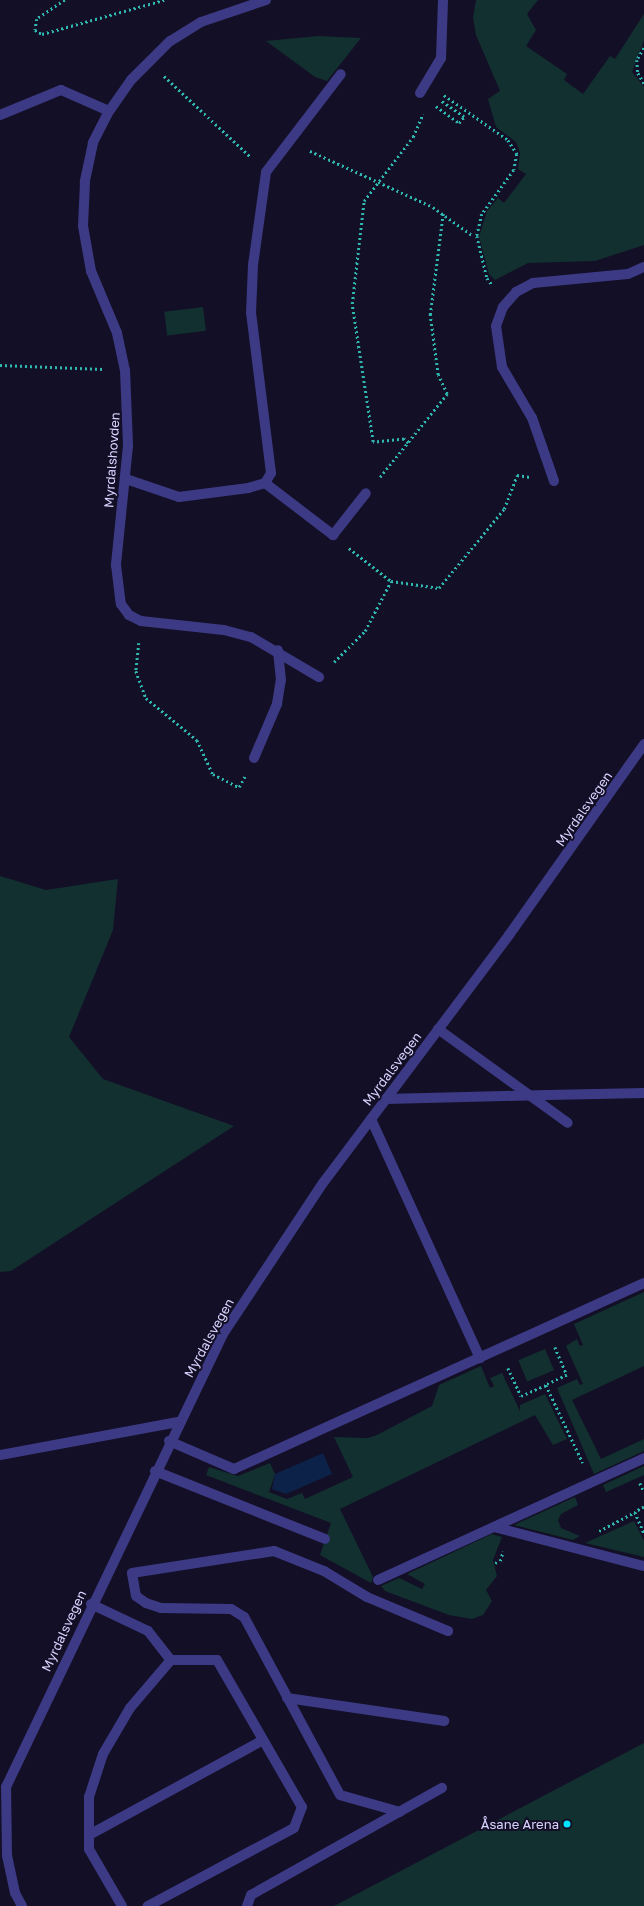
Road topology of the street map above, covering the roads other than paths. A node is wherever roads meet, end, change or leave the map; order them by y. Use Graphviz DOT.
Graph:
graph roads {
  1 [pos="266,0"];
  2 [pos="443,0"];
  3 [pos="341,74"];
  4 [pos="420,93"];
  5 [pos="110,111"];
  6 [pos="0,115"];
  7 [pos="644,268"];
  8 [pos="126,479"];
  9 [pos="554,481"];
  10 [pos="265,483"];
  11 [pos="366,492"];
  12 [pos="278,650"];
  13 [pos="319,677"];
  14 [pos="644,744"];
  15 [pos="254,758"];
  16 [pos="438,1029"];
  17 [pos="644,1093"];
  18 [pos="386,1098"];
  19 [pos="371,1119"];
  20 [pos="568,1123"];
  21 [pos="644,1283"];
  22 [pos="480,1358"];
  23 [pos="178,1422"];
  24 [pos="169,1441"];
  25 [pos="0,1455"];
  26 [pos="644,1458"];
  27 [pos="155,1471"];
  28 [pos="494,1527"];
  29 [pos="325,1540"];
  30 [pos="644,1566"];
  31 [pos="378,1580"];
  32 [pos="91,1604"];
  33 [pos="448,1631"];
  34 [pos="171,1660"];
  35 [pos="287,1698"];
  36 [pos="444,1721"];
  37 [pos="263,1740"];
  38 [pos="3,1787"];
  39 [pos="442,1788"];
  40 [pos="400,1812"];
  41 [pos="89,1835"];
  42 [pos="22,1906"];
  43 [pos="122,1906"];
  44 [pos="148,1906"];
  45 [pos="247,1906"];
  1 -- 5 [label="street, Myrdalshovden"];
  2 -- 4 [label="street"];
  3 -- 10 [label="street"];
  5 -- 6 [label="street"];
  5 -- 8 [label="street, Myrdalshovden"];
  7 -- 9 [label="street"];
  8 -- 10 [label="street"];
  8 -- 12 [label="street, Myrdalshovden"];
  10 -- 11 [label="street"];
  12 -- 13 [label="street, Myrdalshovden"];
  12 -- 15 [label="street"];
  14 -- 16 [label="street, Myrdalsvegen"];
  16 -- 18 [label="street, Myrdalsvegen"];
  16 -- 20 [label="street"];
  17 -- 18 [label="street, bridge"];
  18 -- 19 [label="street, Myrdalsvegen"];
  19 -- 22 [label="street"];
  19 -- 23 [label="street, Myrdalsvegen"];
  21 -- 22 [label="street"];
  22 -- 24 [label="street"];
  23 -- 24 [label="street, Myrdalsvegen"];
  23 -- 25 [label="street"];
  24 -- 27 [label="street, Myrdalsvegen"];
  26 -- 28 [label="street"];
  27 -- 29 [label="street"];
  27 -- 32 [label="street, Myrdalsvegen"];
  28 -- 30 [label="street"];
  28 -- 31 [label="street"];
  32 -- 34 [label="street"];
  32 -- 38 [label="street, Myrdalsvegen"];
  33 -- 35 [label="street"];
  34 -- 37 [label="street"];
  34 -- 41 [label="street"];
  35 -- 36 [label="street"];
  35 -- 40 [label="street"];
  37 -- 41 [label="street"];
  37 -- 44 [label="street"];
  38 -- 42 [label="street, Myrdalsvegen"];
  39 -- 40 [label="street"];
  40 -- 45 [label="street"];
  41 -- 43 [label="street"];
}
